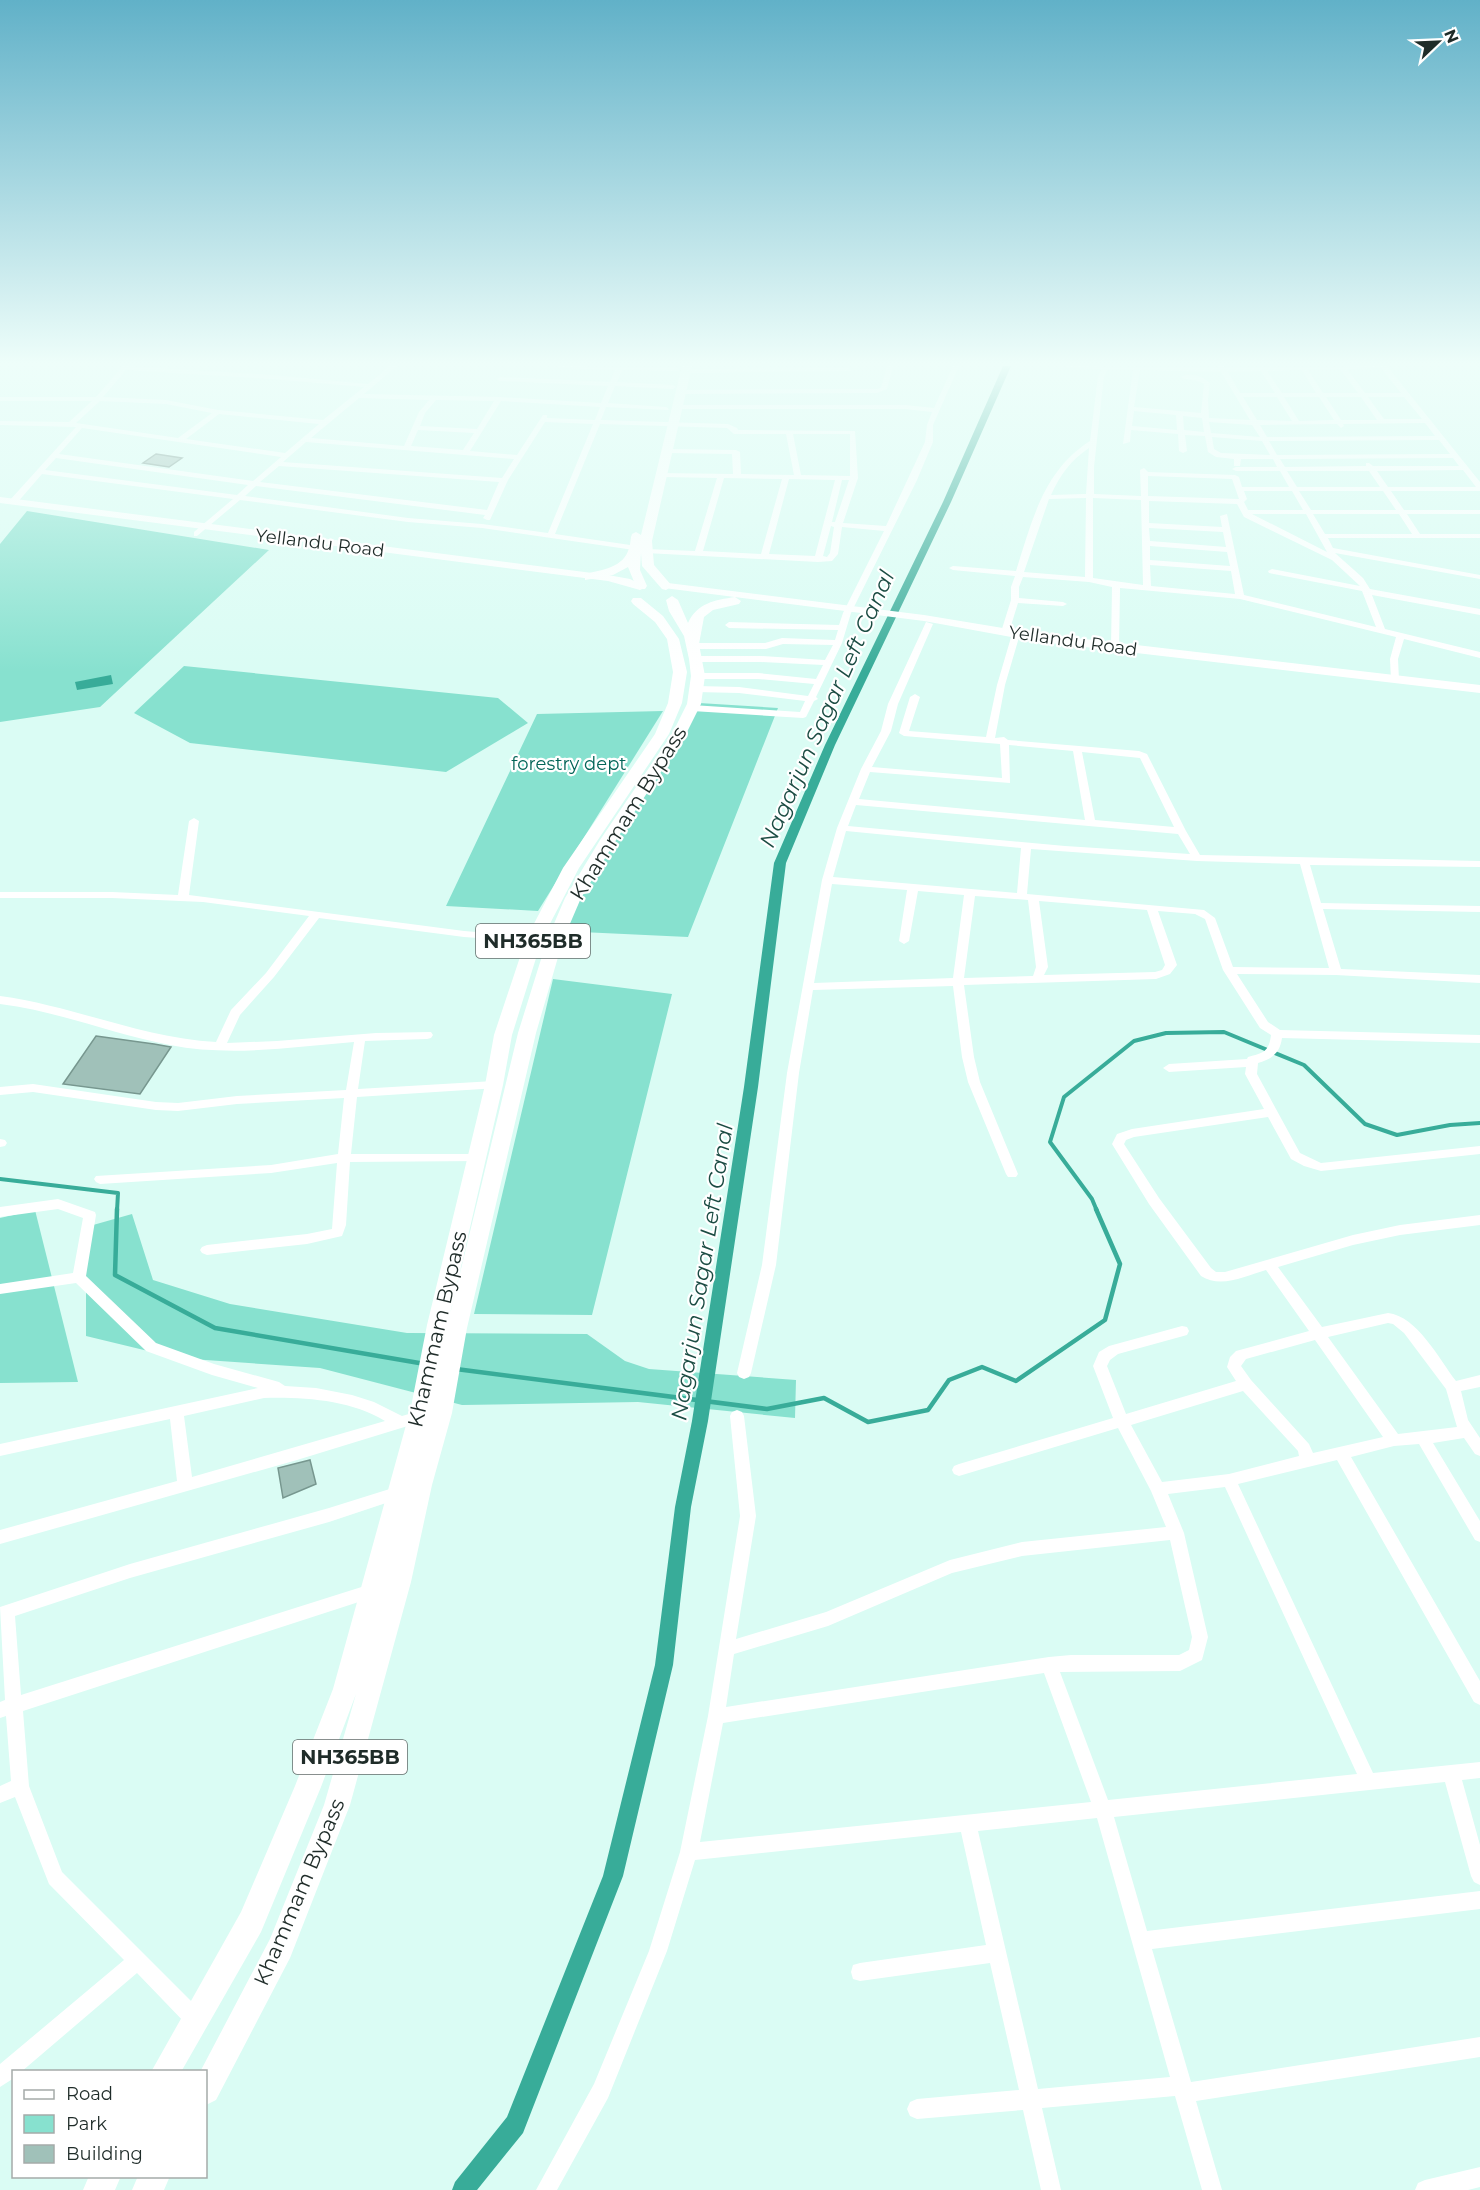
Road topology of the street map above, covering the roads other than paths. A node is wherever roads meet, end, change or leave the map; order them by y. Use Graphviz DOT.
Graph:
graph roads {
  1 [pos="41,468"];
  2 [pos="145,468"];
  3 [pos="274,468"];
  4 [pos="338,468"];
  5 [pos="512,468"];
  6 [pos="579,468"];
  7 [pos="651,468"];
  8 [pos="664,468"];
  9 [pos="737,468"];
  10 [pos="796,468"];
  11 [pos="854,468"];
  12 [pos="917,468"];
  13 [pos="1062,468"];
  14 [pos="1091,468"];
  15 [pos="1237,468"];
  16 [pos="1279,468"];
  17 [pos="1281,468"];
  18 [pos="1371,468"];
  19 [pos="1464,468"];
  20 [pos="39,471"];
  21 [pos="1236,473"];
  22 [pos="662,475"];
  23 [pos="721,477"];
  24 [pos="737,477"];
  25 [pos="786,477"];
  26 [pos="798,477"];
  27 [pos="839,477"];
  28 [pos="854,478"];
  29 [pos="504,480"];
  30 [pos="256,484"];
  31 [pos="1480,488"];
  32 [pos="1239,489"];
  33 [pos="1294,490"];
  34 [pos="1386,490"];
  35 [pos="1047,496"];
  36 [pos="1090,496"];
  37 [pos="240,497"];
  38 [pos="0,500"];
  39 [pos="1144,500"];
  40 [pos="13,502"];
  41 [pos="1240,502"];
  42 [pos="0,508"];
  43 [pos="1244,512"];
  44 [pos="1480,512"];
  45 [pos="490,513"];
  46 [pos="1308,513"];
  47 [pos="1402,513"];
  48 [pos="1224,516"];
  49 [pos="827,524"];
  50 [pos="839,525"];
  51 [pos="1145,525"];
  52 [pos="482,526"];
  53 [pos="889,529"];
  54 [pos="1226,530"];
  55 [pos="200,531"];
  56 [pos="1322,536"];
  57 [pos="1419,536"];
  58 [pos="1480,536"];
  59 [pos="550,537"];
  60 [pos="1146,543"];
  61 [pos="638,550"];
  62 [pos="1230,550"];
  63 [pos="699,552"];
  64 [pos="1330,554"];
  65 [pos="764,556"];
  66 [pos="818,560"];
  67 [pos="1146,562"];
  68 [pos="952,568"];
  69 [pos="1234,569"];
  70 [pos="1272,571"];
  71 [pos="1020,575"];
  72 [pos="589,577"];
  73 [pos="1480,577"];
  74 [pos="1089,579"];
  75 [pos="1116,585"];
  76 [pos="1147,587"];
  77 [pos="1365,590"];
  78 [pos="670,592"];
  79 [pos="638,593"];
  80 [pos="1240,597"];
  81 [pos="1015,600"];
  82 [pos="735,601"];
  83 [pos="1063,604"];
  84 [pos="848,610"];
  85 [pos="1480,612"];
  86 [pos="924,621"];
  87 [pos="729,625"];
  88 [pos="843,628"];
  89 [pos="1381,631"];
  90 [pos="1012,635"];
  91 [pos="1401,636"];
  92 [pos="838,643"];
  93 [pos="1115,648"];
  94 [pos="695,652"];
  95 [pos="1480,654"];
  96 [pos="829,663"];
  97 [pos="1395,680"];
  98 [pos="697,682"];
  99 [pos="820,682"];
  100 [pos="1480,689"];
  101 [pos="915,697"];
  102 [pos="813,699"];
  103 [pos="1480,699"];
  104 [pos="692,708"];
  105 [pos="886,731"];
  106 [pos="904,732"];
  107 [pos="990,739"];
  108 [pos="1004,740"];
  109 [pos="1077,748"];
  110 [pos="866,770"];
  111 [pos="854,802"];
  112 [pos="194,821"];
  113 [pos="1091,823"];
  114 [pos="842,828"];
  115 [pos="1181,831"];
  116 [pos="1026,846"];
  117 [pos="1197,858"];
  118 [pos="1304,862"];
  119 [pos="1480,864"];
  120 [pos="827,880"];
  121 [pos="913,887"];
  122 [pos="970,892"];
  123 [pos="0,895"];
  124 [pos="1028,897"];
  125 [pos="183,898"];
  126 [pos="1317,906"];
  127 [pos="1152,908"];
  128 [pos="1480,909"];
  129 [pos="315,916"];
  130 [pos="534,939"];
  131 [pos="904,941"];
  132 [pos="1229,970"];
  133 [pos="1336,972"];
  134 [pos="1036,979"];
  135 [pos="1480,979"];
  136 [pos="958,982"];
  137 [pos="808,987"];
  138 [pos="2,1003"];
  139 [pos="1276,1034"];
  140 [pos="427,1035"];
  141 [pos="360,1038"];
  142 [pos="1480,1039"];
  143 [pos="219,1046"];
  144 [pos="1251,1063"];
  145 [pos="1169,1068"];
  146 [pos="494,1085"];
  147 [pos="0,1091"];
  148 [pos="351,1093"];
  149 [pos="1271,1112"];
  150 [pos="1480,1150"];
  151 [pos="344,1158"];
  152 [pos="476,1158"];
  153 [pos="1012,1174"];
  154 [pos="100,1179"];
  155 [pos="0,1212"];
  156 [pos="1480,1220"];
  157 [pos="207,1250"];
  158 [pos="1269,1264"];
  159 [pos="79,1277"];
  160 [pos="0,1289"];
  161 [pos="447,1327"];
  162 [pos="1182,1331"];
  163 [pos="1320,1333"];
  164 [pos="744,1373"];
  165 [pos="1480,1381"];
  166 [pos="1246,1384"];
  167 [pos="1453,1387"];
  168 [pos="290,1391"];
  169 [pos="176,1412"];
  170 [pos="420,1412"];
  171 [pos="737,1416"];
  172 [pos="1122,1422"];
  173 [pos="1467,1432"];
  174 [pos="1423,1438"];
  175 [pos="1394,1440"];
  176 [pos="0,1450"];
  177 [pos="1480,1450"];
  178 [pos="1341,1454"];
  179 [pos="1308,1460"];
  180 [pos="959,1470"];
  181 [pos="1229,1480"];
  182 [pos="185,1484"];
  183 [pos="1158,1489"];
  184 [pos="396,1493"];
  185 [pos="1176,1533"];
  186 [pos="1480,1535"];
  187 [pos="0,1537"];
  188 [pos="370,1591"];
  189 [pos="3,1613"];
  190 [pos="726,1649"];
  191 [pos="1049,1665"];
  192 [pos="1480,1696"];
  193 [pos="6,1707"];
  194 [pos="716,1716"];
  195 [pos="1480,1770"];
  196 [pos="1451,1773"];
  197 [pos="1369,1782"];
  198 [pos="20,1786"];
  199 [pos="0,1795"];
  200 [pos="1103,1810"];
  201 [pos="968,1824"];
  202 [pos="688,1852"];
  203 [pos="1480,1876"];
  204 [pos="1480,1900"];
  205 [pos="1141,1941"];
  206 [pos="997,1953"];
  207 [pos="137,1961"];
  208 [pos="860,1972"];
  209 [pos="195,2019"];
  210 [pos="1480,2047"];
  211 [pos="166,2070"];
  212 [pos="0,2077"];
  213 [pos="207,2088"];
  214 [pos="1183,2090"];
  215 [pos="1030,2099"];
  216 [pos="917,2109"];
  217 [pos="1480,2177"];
  218 [pos="546,2190"];
  219 [pos="1051,2190"];
  220 [pos="1212,2190"];
  221 [pos="1425,2190"];
  1 -- 20 [label="street"];
  2 -- 30 [label="street"];
  3 -- 30 [label="street"];
  4 -- 29 [label="street"];
  5 -- 29 [label="street"];
  6 -- 59 [label="street"];
  7 -- 61 [label="highway"];
  8 -- 22 [label="highway"];
  9 -- 24 [label="street"];
  10 -- 26 [label="street"];
  11 -- 28 [label="street"];
  12 -- 53 [label="street"];
  13 -- 35 [label="street"];
  14 -- 36 [label="street"];
  15 -- 21 [label="street"];
  16 -- 21 [label="street"];
  17 -- 33 [label="street"];
  18 -- 34 [label="street"];
  19 -- 31 [label="street"];
  20 -- 37 [label="street"];
  20 -- 40 [label="street"];
  21 -- 32 [label="street"];
  21 -- 39 [label="street"];
  22 -- 23 [label="street"];
  22 -- 61 [label="highway"];
  23 -- 24 [label="street"];
  23 -- 63 [label="street"];
  24 -- 25 [label="street"];
  25 -- 26 [label="street"];
  25 -- 65 [label="street"];
  26 -- 27 [label="street"];
  27 -- 28 [label="street"];
  27 -- 49 [label="street"];
  28 -- 50 [label="street"];
  29 -- 45 [label="street"];
  30 -- 37 [label="street"];
  30 -- 45 [label="street"];
  31 -- 34 [label="street"];
  32 -- 33 [label="street"];
  32 -- 41 [label="street"];
  33 -- 34 [label="street"];
  33 -- 46 [label="street"];
  34 -- 47 [label="street"];
  35 -- 36 [label="street"];
  35 -- 71 [label="street"];
  36 -- 39 [label="street"];
  36 -- 74 [label="street"];
  37 -- 52 [label="street"];
  37 -- 55 [label="street"];
  38 -- 40 [label="main road, Yellandu Road"];
  39 -- 41 [label="street"];
  39 -- 51 [label="street"];
  40 -- 55 [label="main road, Yellandu Road"];
  41 -- 43 [label="street"];
  42 -- 55 [label="main road, Yellandu Road"];
  43 -- 46 [label="street"];
  43 -- 64 [label="street"];
  44 -- 47 [label="street"];
  45 -- 52 [label="street"];
  46 -- 47 [label="street"];
  46 -- 56 [label="street"];
  47 -- 57 [label="street"];
  48 -- 54 [label="street"];
  49 -- 50 [label="street"];
  49 -- 66 [label="street"];
  50 -- 53 [label="street"];
  50 -- 66 [label="street"];
  51 -- 54 [label="street"];
  51 -- 60 [label="street"];
  52 -- 59 [label="street"];
  53 -- 84 [label="street"];
  54 -- 62 [label="street"];
  55 -- 72 [label="main road, Yellandu Road"];
  55 -- 79 [label="main road, Yellandu Road"];
  56 -- 57 [label="street"];
  56 -- 64 [label="street"];
  57 -- 58 [label="street"];
  59 -- 61 [label="street"];
  60 -- 62 [label="street"];
  60 -- 67 [label="street"];
  61 -- 63 [label="street"];
  61 -- 72 [label="highway"];
  61 -- 78 [label="highway, Khammam Bypass / NH365BB"];
  61 -- 79 [label="highway"];
  62 -- 69 [label="street"];
  63 -- 65 [label="street"];
  64 -- 73 [label="street"];
  64 -- 77 [label="street"];
  65 -- 66 [label="street"];
  67 -- 69 [label="street"];
  67 -- 76 [label="street"];
  68 -- 71 [label="street"];
  69 -- 80 [label="street"];
  70 -- 77 [label="street"];
  71 -- 74 [label="street"];
  71 -- 81 [label="street"];
  72 -- 79 [label="main road, Yellandu Road"];
  74 -- 75 [label="street"];
  75 -- 76 [label="street"];
  75 -- 93 [label="street"];
  76 -- 80 [label="street"];
  77 -- 85 [label="street"];
  77 -- 89 [label="street"];
  78 -- 79 [label="highway"];
  78 -- 79 [label="highway"];
  78 -- 82 [label="main road, Yellandu Road"];
  78 -- 84 [label="main road, Yellandu Road"];
  78 -- 94 [label="highway, Khammam Bypass / NH365BB"];
  79 -- 130 [label="highway, Khammam Bypass / NH365BB"];
  80 -- 89 [label="street"];
  81 -- 83 [label="street"];
  81 -- 90 [label="street"];
  82 -- 84 [label="main road, Yellandu Road"];
  82 -- 94 [label="highway"];
  84 -- 86 [label="main road, Yellandu Road"];
  84 -- 88 [label="street"];
  86 -- 90 [label="main road, Yellandu Road"];
  86 -- 105 [label="street"];
  87 -- 88 [label="street"];
  88 -- 92 [label="street"];
  89 -- 91 [label="street"];
  90 -- 93 [label="main road, Yellandu Road"];
  90 -- 103 [label="main road, Yellandu Road"];
  90 -- 107 [label="street"];
  91 -- 95 [label="street"];
  91 -- 97 [label="street"];
  92 -- 94 [label="street"];
  92 -- 96 [label="street"];
  93 -- 97 [label="main road, Yellandu Road"];
  94 -- 96 [label="street"];
  94 -- 98 [label="highway, Khammam Bypass / NH365BB"];
  96 -- 99 [label="street"];
  97 -- 100 [label="main road, Yellandu Road"];
  98 -- 99 [label="street"];
  98 -- 102 [label="street"];
  98 -- 104 [label="highway, Khammam Bypass / NH365BB"];
  99 -- 102 [label="street"];
  101 -- 106 [label="street"];
  102 -- 104 [label="street"];
  104 -- 161 [label="highway, Khammam Bypass / NH365BB"];
  105 -- 106 [label="street"];
  105 -- 110 [label="street"];
  106 -- 107 [label="street"];
  107 -- 108 [label="street"];
  108 -- 109 [label="street"];
  108 -- 110 [label="street"];
  109 -- 113 [label="street"];
  109 -- 115 [label="street"];
  110 -- 111 [label="street"];
  111 -- 113 [label="street"];
  111 -- 114 [label="street"];
  112 -- 125 [label="street"];
  113 -- 115 [label="street"];
  114 -- 116 [label="street"];
  114 -- 120 [label="street"];
  115 -- 117 [label="street"];
  116 -- 117 [label="street"];
  116 -- 124 [label="street"];
  117 -- 118 [label="street"];
  118 -- 119 [label="street"];
  118 -- 126 [label="street"];
  120 -- 121 [label="street"];
  120 -- 137 [label="street"];
  121 -- 122 [label="street"];
  121 -- 131 [label="street"];
  122 -- 124 [label="street"];
  122 -- 136 [label="street"];
  123 -- 125 [label="street"];
  124 -- 127 [label="street"];
  124 -- 134 [label="street"];
  125 -- 129 [label="street"];
  126 -- 128 [label="street"];
  126 -- 133 [label="street"];
  127 -- 132 [label="street"];
  127 -- 134 [label="street"];
  129 -- 130 [label="street"];
  129 -- 143 [label="street"];
  130 -- 146 [label="highway, Khammam Bypass / NH365BB"];
  132 -- 133 [label="street"];
  132 -- 139 [label="street"];
  133 -- 135 [label="street"];
  134 -- 136 [label="street"];
  136 -- 137 [label="street"];
  136 -- 153 [label="street"];
  137 -- 164 [label="street"];
  138 -- 143 [label="street"];
  139 -- 142 [label="street"];
  139 -- 144 [label="street"];
  140 -- 141 [label="street"];
  141 -- 143 [label="street"];
  141 -- 148 [label="street"];
  144 -- 145 [label="street"];
  144 -- 149 [label="street"];
  146 -- 148 [label="street"];
  146 -- 152 [label="highway, Khammam Bypass / NH365BB"];
  147 -- 148 [label="street"];
  148 -- 151 [label="street"];
  149 -- 150 [label="street"];
  149 -- 158 [label="street"];
  151 -- 152 [label="street"];
  151 -- 154 [label="street"];
  151 -- 157 [label="street"];
  152 -- 161 [label="highway, Khammam Bypass / NH365BB"];
  155 -- 159 [label="street"];
  156 -- 158 [label="street"];
  158 -- 163 [label="street"];
  159 -- 160 [label="street"];
  159 -- 168 [label="street"];
  161 -- 170 [label="highway, Khammam Bypass / NH365BB"];
  162 -- 172 [label="street"];
  163 -- 166 [label="street"];
  163 -- 167 [label="street"];
  163 -- 175 [label="street"];
  165 -- 167 [label="street"];
  166 -- 172 [label="street"];
  166 -- 179 [label="street"];
  167 -- 173 [label="street"];
  168 -- 169 [label="street"];
  168 -- 170 [label="street"];
  169 -- 176 [label="street"];
  169 -- 182 [label="street"];
  170 -- 182 [label="street"];
  170 -- 184 [label="highway, Khammam Bypass / NH365BB"];
  170 -- 213 [label="highway, Khammam Bypass / NH365BB"];
  171 -- 190 [label="street"];
  172 -- 180 [label="street"];
  172 -- 183 [label="street"];
  173 -- 174 [label="street"];
  173 -- 177 [label="street"];
  174 -- 175 [label="street"];
  174 -- 186 [label="street"];
  175 -- 178 [label="street"];
  178 -- 179 [label="street"];
  178 -- 192 [label="street"];
  179 -- 181 [label="street"];
  181 -- 183 [label="street"];
  181 -- 197 [label="street"];
  182 -- 187 [label="street"];
  183 -- 185 [label="street"];
  184 -- 188 [label="highway, Khammam Bypass / NH365BB"];
  184 -- 189 [label="street"];
  185 -- 190 [label="street"];
  185 -- 191 [label="street"];
  188 -- 193 [label="street"];
  188 -- 209 [label="highway, Khammam Bypass / NH365BB"];
  189 -- 193 [label="street"];
  190 -- 194 [label="street"];
  191 -- 194 [label="street"];
  191 -- 200 [label="street"];
  193 -- 198 [label="street"];
  194 -- 202 [label="street"];
  195 -- 196 [label="street"];
  196 -- 197 [label="street"];
  196 -- 203 [label="street"];
  197 -- 200 [label="street"];
  198 -- 199 [label="street"];
  198 -- 207 [label="street"];
  200 -- 201 [label="street"];
  200 -- 205 [label="street"];
  201 -- 202 [label="street"];
  201 -- 206 [label="street"];
  202 -- 218 [label="street"];
  204 -- 205 [label="street"];
  205 -- 214 [label="street"];
  206 -- 208 [label="street"];
  206 -- 215 [label="street"];
  207 -- 209 [label="street"];
  207 -- 212 [label="street"];
  209 -- 211 [label="highway, Khammam Bypass / NH365BB"];
  210 -- 214 [label="street"];
  214 -- 215 [label="street"];
  214 -- 220 [label="street"];
  215 -- 216 [label="street"];
  215 -- 219 [label="street"];
  217 -- 221 [label="street"];
}
